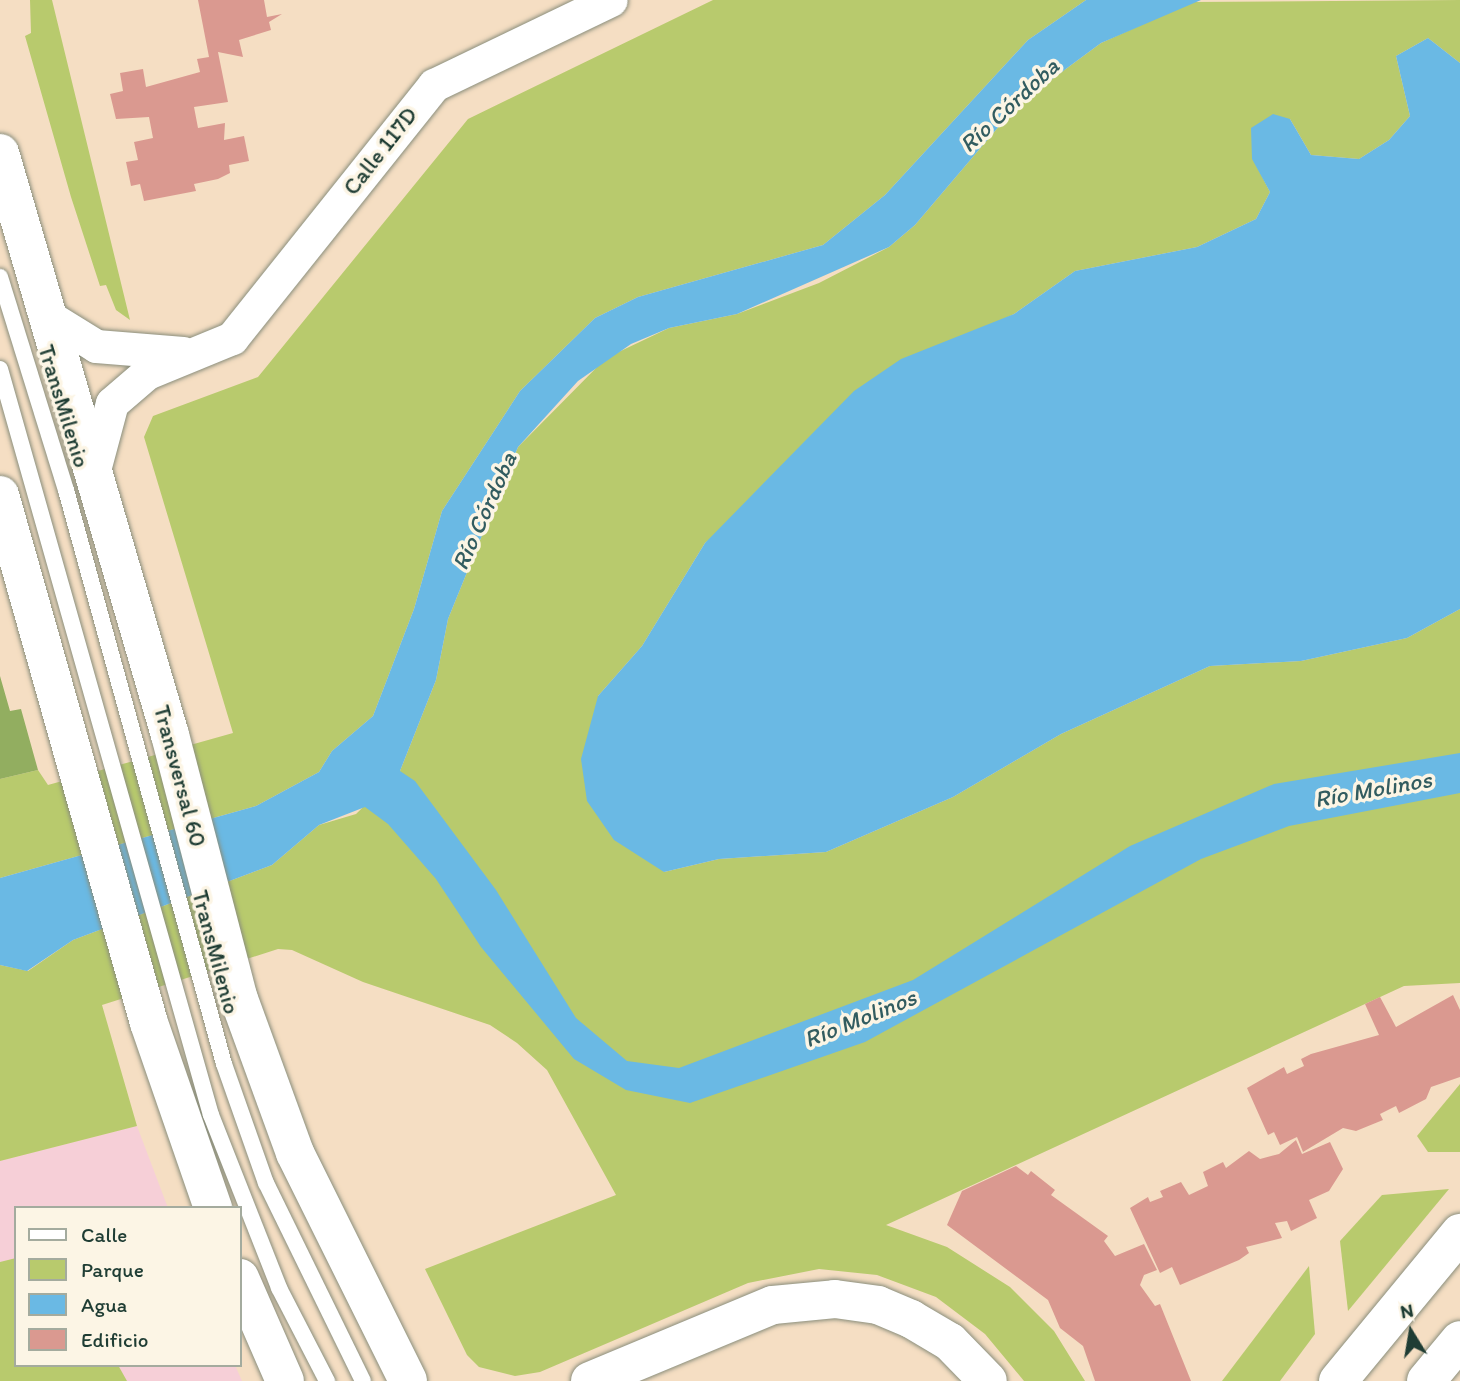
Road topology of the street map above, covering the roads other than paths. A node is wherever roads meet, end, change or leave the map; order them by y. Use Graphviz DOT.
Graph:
graph roads {
  1 [pos="611,0"];
  2 [pos="0,153"];
  3 [pos="0,277"];
  4 [pos="47,315"];
  5 [pos="193,353"];
  6 [pos="0,369"];
  7 [pos="94,470"];
  8 [pos="0,495"];
  9 [pos="153,739"];
  10 [pos="94,755"];
  11 [pos="223,1003"];
  12 [pos="165,1019"];
  13 [pos="213,1206"];
  14 [pos="1460,1233"];
  15 [pos="242,1283"];
  16 [pos="1460,1340"];
  17 [pos="285,1381"];
  18 [pos="327,1381"];
  19 [pos="363,1381"];
  20 [pos="408,1381"];
  21 [pos="590,1381"];
  22 [pos="659,1381"];
  23 [pos="953,1381"];
  24 [pos="988,1381"];
  25 [pos="1338,1381"];
  26 [pos="1426,1381"];
  1 -- 5 [label="street, Calle 117D"];
  2 -- 4 [label="main road, Transversal 60"];
  3 -- 9 [label="lane, TransMilenio"];
  4 -- 5 [label="street, Calle 117D"];
  4 -- 7 [label="main road, Transversal 60"];
  5 -- 7 [label="street, Calle 117D"];
  6 -- 10 [label="lane"];
  7 -- 9 [label="main road, Transversal 60"];
  8 -- 10 [label="main road"];
  9 -- 11 [label="main road, Transversal 60"];
  10 -- 12 [label="main road"];
  11 -- 19 [label="lane, TransMilenio"];
  11 -- 20 [label="main road, Transversal 60"];
  12 -- 13 [label="main road"];
  12 -- 18 [label="lane"];
  14 -- 25 [label="main road"];
  15 -- 17 [label="main road"];
  16 -- 26 [label="main road"];
  21 -- 24 [label="main road"];
  22 -- 23 [label="main road"];
}
